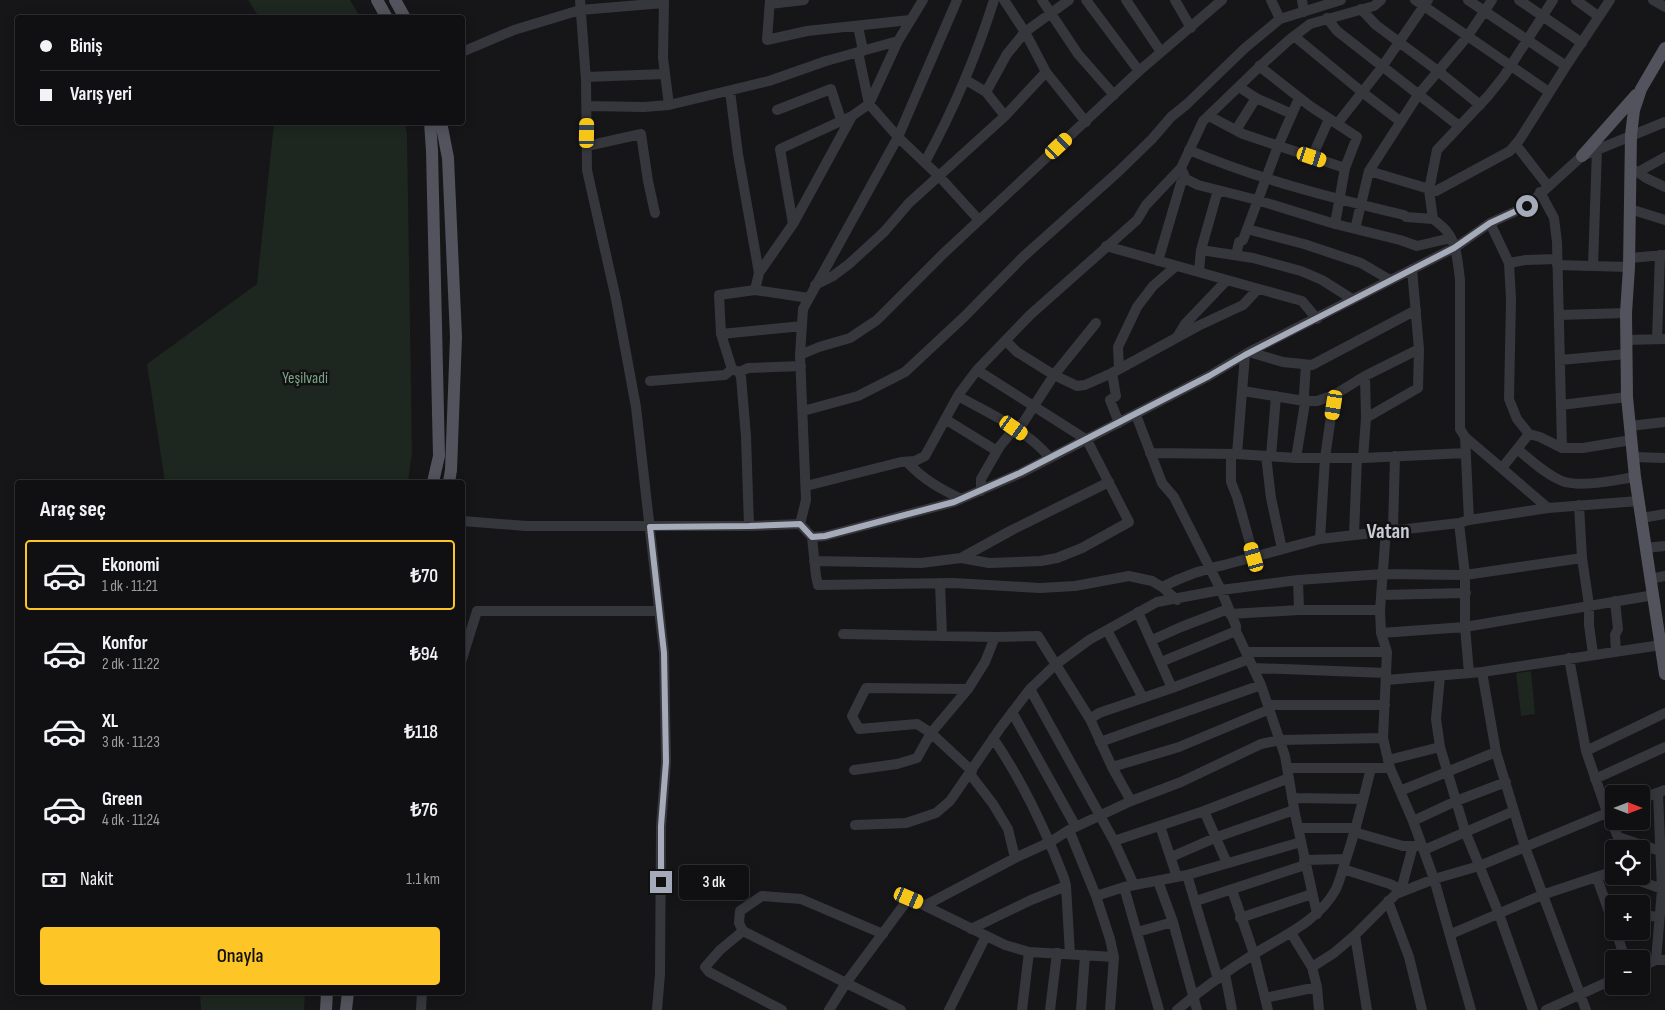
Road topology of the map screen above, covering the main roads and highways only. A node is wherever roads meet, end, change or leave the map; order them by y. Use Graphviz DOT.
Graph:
graph roads {
  1 [pos="377,0"];
  2 [pos="395,0"];
  3 [pos="385,15"];
  4 [pos="403,15"];
  5 [pos="1665,48"];
  6 [pos="1641,89"];
  7 [pos="430,125"];
  8 [pos="442,125"];
  9 [pos="1582,156"];
  10 [pos="433,480"];
  11 [pos="450,480"];
  12 [pos="1662,630"];
  13 [pos="1665,667"];
  14 [pos="327,995"];
  15 [pos="348,995"];
  16 [pos="326,1010"];
  17 [pos="346,1010"];
  1 -- 3 [label="main road"];
  2 -- 4 [label="main road"];
  5 -- 6 [label="main road"];
  6 -- 9 [label="main road"];
  6 -- 12 [label="main road"];
  7 -- 10 [label="main road"];
  8 -- 11 [label="main road"];
  12 -- 13 [label="main road"];
  14 -- 16 [label="main road"];
  15 -- 17 [label="main road"];
}
